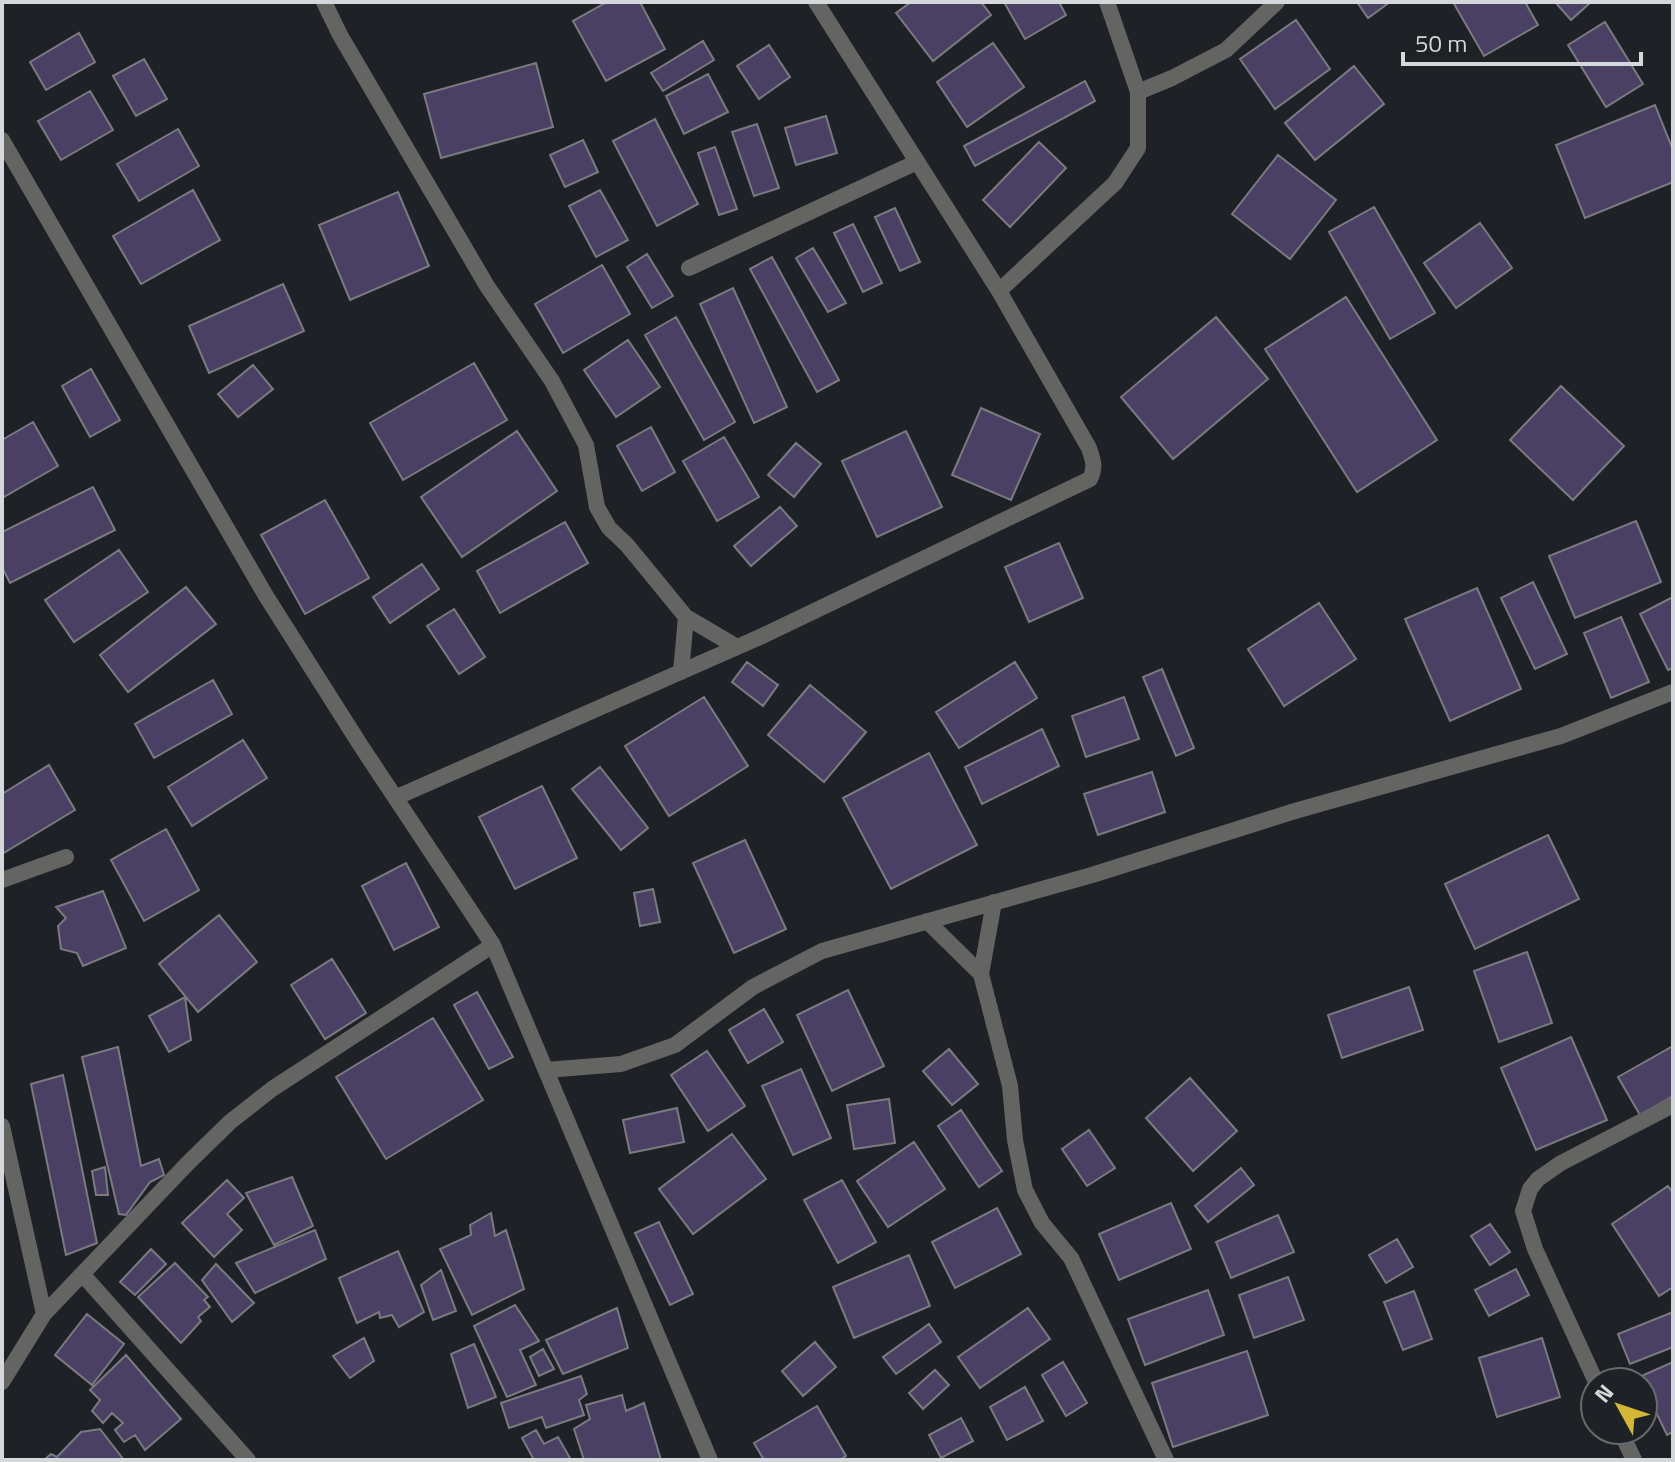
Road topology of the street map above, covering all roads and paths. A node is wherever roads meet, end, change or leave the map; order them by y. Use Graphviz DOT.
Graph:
graph roads {
  1 [pos="324,2"];
  2 [pos="816,2"];
  3 [pos="1107,2"];
  4 [pos="1277,2"];
  5 [pos="1138,92"];
  6 [pos="2,140"];
  7 [pos="917,162"];
  8 [pos="689,268"];
  9 [pos="999,291"];
  10 [pos="686,617"];
  11 [pos="737,647"];
  12 [pos="681,672"];
  13 [pos="1673,692"];
  14 [pos="397,797"];
  15 [pos="66,857"];
  16 [pos="2,880"];
  17 [pos="994,902"];
  18 [pos="927,921"];
  19 [pos="493,945"];
  20 [pos="981,974"];
  21 [pos="546,1070"];
  22 [pos="1673,1105"];
  23 [pos="2,1126"];
  24 [pos="83,1275"];
  25 [pos="44,1314"];
  26 [pos="1589,1366"];
  27 [pos="2,1382"];
  28 [pos="248,1460"];
  29 [pos="710,1460"];
  30 [pos="1166,1460"];
  1 -- 10 [label="street"];
  2 -- 7 [label="street"];
  3 -- 5 [label="street"];
  4 -- 5 [label="street"];
  5 -- 9 [label="street"];
  6 -- 14 [label="street"];
  7 -- 8 [label="street"];
  7 -- 9 [label="street"];
  9 -- 11 [label="street"];
  10 -- 11 [label="street"];
  10 -- 12 [label="street"];
  11 -- 12 [label="street"];
  12 -- 14 [label="street"];
  13 -- 17 [label="street"];
  14 -- 19 [label="street"];
  15 -- 16 [label="street"];
  17 -- 18 [label="street"];
  17 -- 20 [label="street"];
  18 -- 20 [label="street"];
  18 -- 21 [label="street"];
  19 -- 21 [label="street"];
  19 -- 24 [label="street"];
  20 -- 30 [label="street"];
  21 -- 29 [label="street"];
  22 -- 26 [label="street"];
  23 -- 25 [label="street"];
  24 -- 25 [label="street"];
  24 -- 28 [label="street"];
  25 -- 27 [label="street"];
}
